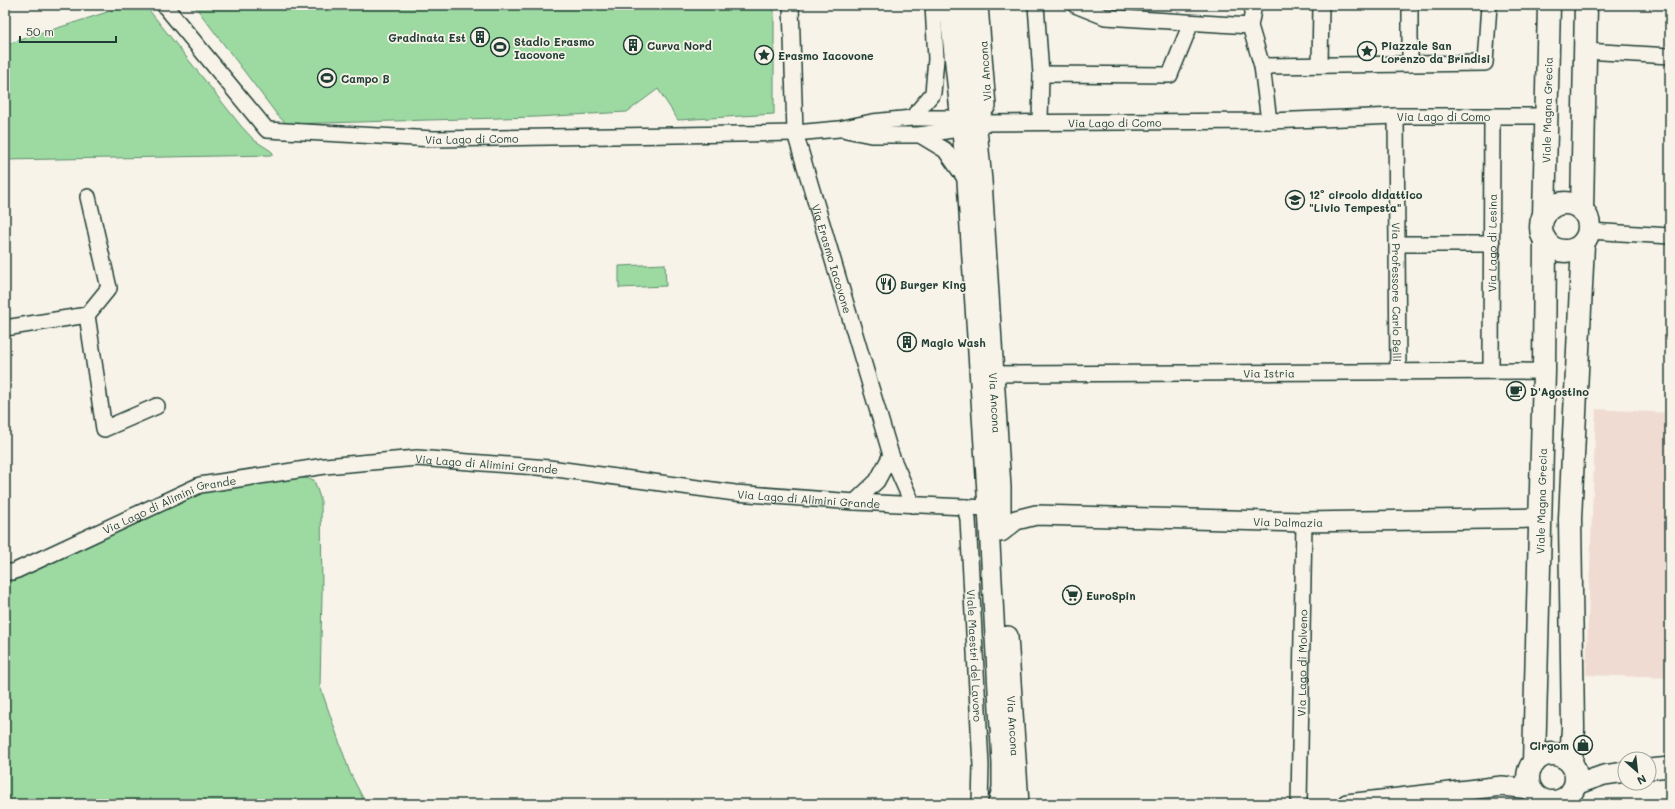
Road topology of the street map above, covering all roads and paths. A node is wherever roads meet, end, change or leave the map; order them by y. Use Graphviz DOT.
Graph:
graph roads {
  1 [pos="164,5"];
  2 [pos="791,5"];
  3 [pos="949,5"];
  4 [pos="980,5"];
  5 [pos="1036,5"];
  6 [pos="1075,5"];
  7 [pos="1254,5"];
  8 [pos="1320,5"];
  9 [pos="1410,5"];
  10 [pos="1489,5"];
  11 [pos="1549,5"];
  12 [pos="1586,5"];
  13 [pos="1191,23"];
  14 [pos="1250,26"];
  15 [pos="1585,51"];
  16 [pos="1670,56"];
  17 [pos="1410,64"];
  18 [pos="1320,65"];
  19 [pos="1262,66"];
  20 [pos="1041,74"];
  21 [pos="1396,116"];
  22 [pos="1492,116"];
  23 [pos="1547,116"];
  24 [pos="912,118"];
  25 [pos="1269,121"];
  26 [pos="1040,122"];
  27 [pos="968,123"];
  28 [pos="839,129"];
  29 [pos="794,133"];
  30 [pos="920,135"];
  31 [pos="967,181"];
  32 [pos="88,197"];
  33 [pos="1582,210"];
  34 [pos="1544,216"];
  35 [pos="1670,236"];
  36 [pos="1586,237"];
  37 [pos="1545,240"];
  38 [pos="1397,244"];
  39 [pos="1492,244"];
  40 [pos="87,315"];
  41 [pos="5,328"];
  42 [pos="1491,371"];
  43 [pos="1544,371"];
  44 [pos="1398,372"];
  45 [pos="994,374"];
  46 [pos="157,406"];
  47 [pos="891,455"];
  48 [pos="1001,488"];
  49 [pos="855,502"];
  50 [pos="913,505"];
  51 [pos="965,508"];
  52 [pos="988,508"];
  53 [pos="1036,514"];
  54 [pos="1540,518"];
  55 [pos="1304,522"];
  56 [pos="1001,532"];
  57 [pos="5,572"];
  58 [pos="1670,767"];
  59 [pos="1657,768"];
  60 [pos="1617,773"];
  61 [pos="1574,782"];
  62 [pos="1533,784"];
  63 [pos="980,804"];
  64 [pos="998,804"];
  65 [pos="1019,804"];
  66 [pos="1299,804"];
  67 [pos="1347,804"];
  1 -- 29 [label="street, Via Lago di Como"];
  2 -- 29 [label="street, Via Erasmo Iacovone"];
  3 -- 24 [label="street"];
  3 -- 27 [label="street"];
  4 -- 27 [label="street, Via Ancona"];
  5 -- 20 [label="street"];
  6 -- 13 [label="street"];
  7 -- 14 [label="street"];
  8 -- 18 [label="street"];
  9 -- 17 [label="street"];
  10 -- 17 [label="street"];
  11 -- 23 [label="main road, Viale Magna Grecia"];
  12 -- 15 [label="main road"];
  13 -- 14 [label="street"];
  13 -- 20 [label="street"];
  14 -- 19 [label="street"];
  15 -- 16 [label="street"];
  15 -- 33 [label="main road"];
  17 -- 18 [label="street"];
  18 -- 19 [label="street"];
  19 -- 25 [label="street"];
  20 -- 26 [label="street"];
  21 -- 22 [label="street, Via Lago di Como"];
  21 -- 25 [label="street, Via Lago di Como"];
  21 -- 38 [label="street, Via Professore Carlo Belli"];
  22 -- 23 [label="street, Via Lago di Como"];
  22 -- 39 [label="street, Via Lago di Lesina"];
  23 -- 34 [label="main road, Viale Magna Grecia"];
  24 -- 27 [label="street, Via Lago di Como"];
  24 -- 28 [label="street, Via Lago di Como"];
  25 -- 26 [label="street, Via Lago di Como"];
  26 -- 27 [label="street, Via Lago di Como"];
  27 -- 30 [label="street, Via Lago di Como"];
  27 -- 31 [label="street, Via Ancona"];
  27 -- 45 [label="street, Via Ancona"];
  28 -- 29 [label="street, Via Lago di Como"];
  28 -- 30 [label="street, Via Lago di Como"];
  29 -- 47 [label="street, Via Erasmo Iacovone"];
  30 -- 31 [label="street"];
  31 -- 52 [label="street, Via Ancona"];
  32 -- 40 [label="street"];
  33 -- 34 [label="main road"];
  33 -- 36 [label="main road"];
  34 -- 37 [label="main road, Viale Magna Grecia"];
  35 -- 36 [label="street"];
  36 -- 37 [label="main road"];
  36 -- 61 [label="main road"];
  37 -- 43 [label="main road, Viale Magna Grecia"];
  38 -- 39 [label="street"];
  38 -- 44 [label="street, Via Professore Carlo Belli"];
  39 -- 42 [label="street, Via Lago di Lesina"];
  40 -- 41 [label="street"];
  40 -- 46 [label="street"];
  42 -- 43 [label="street, Via Istria"];
  42 -- 44 [label="street, Via Istria"];
  43 -- 54 [label="main road, Viale Magna Grecia"];
  44 -- 45 [label="street, Via Istria"];
  45 -- 48 [label="street, Via Ancona"];
  47 -- 49 [label="street"];
  47 -- 50 [label="street, Via Erasmo Iacovone"];
  48 -- 53 [label="street, Via Dalmazia"];
  48 -- 56 [label="street, Via Ancona"];
  49 -- 50 [label="street, Via Lago di Alimini Grande"];
  49 -- 57 [label="street, Via Lago di Alimini Grande"];
  50 -- 51 [label="street, Via Lago di Alimini Grande"];
  51 -- 52 [label="street, Via Lago di Alimini Grande"];
  51 -- 63 [label="street, Viale Maestri del Lavoro"];
  52 -- 64 [label="street, Via Ancona"];
  53 -- 55 [label="street, Via Dalmazia"];
  53 -- 56 [label="street, Via Dalmazia"];
  54 -- 55 [label="street, Via Dalmazia"];
  54 -- 62 [label="main road, Viale Magna Grecia"];
  55 -- 66 [label="street, Via Lago di Molveno"];
  56 -- 65 [label="street, Via Ancona"];
  58 -- 59 [label="street"];
  60 -- 61 [label="street"];
  61 -- 62 [label="main road"];
  61 -- 62 [label="main road"];
  62 -- 67 [label="street"];
}
